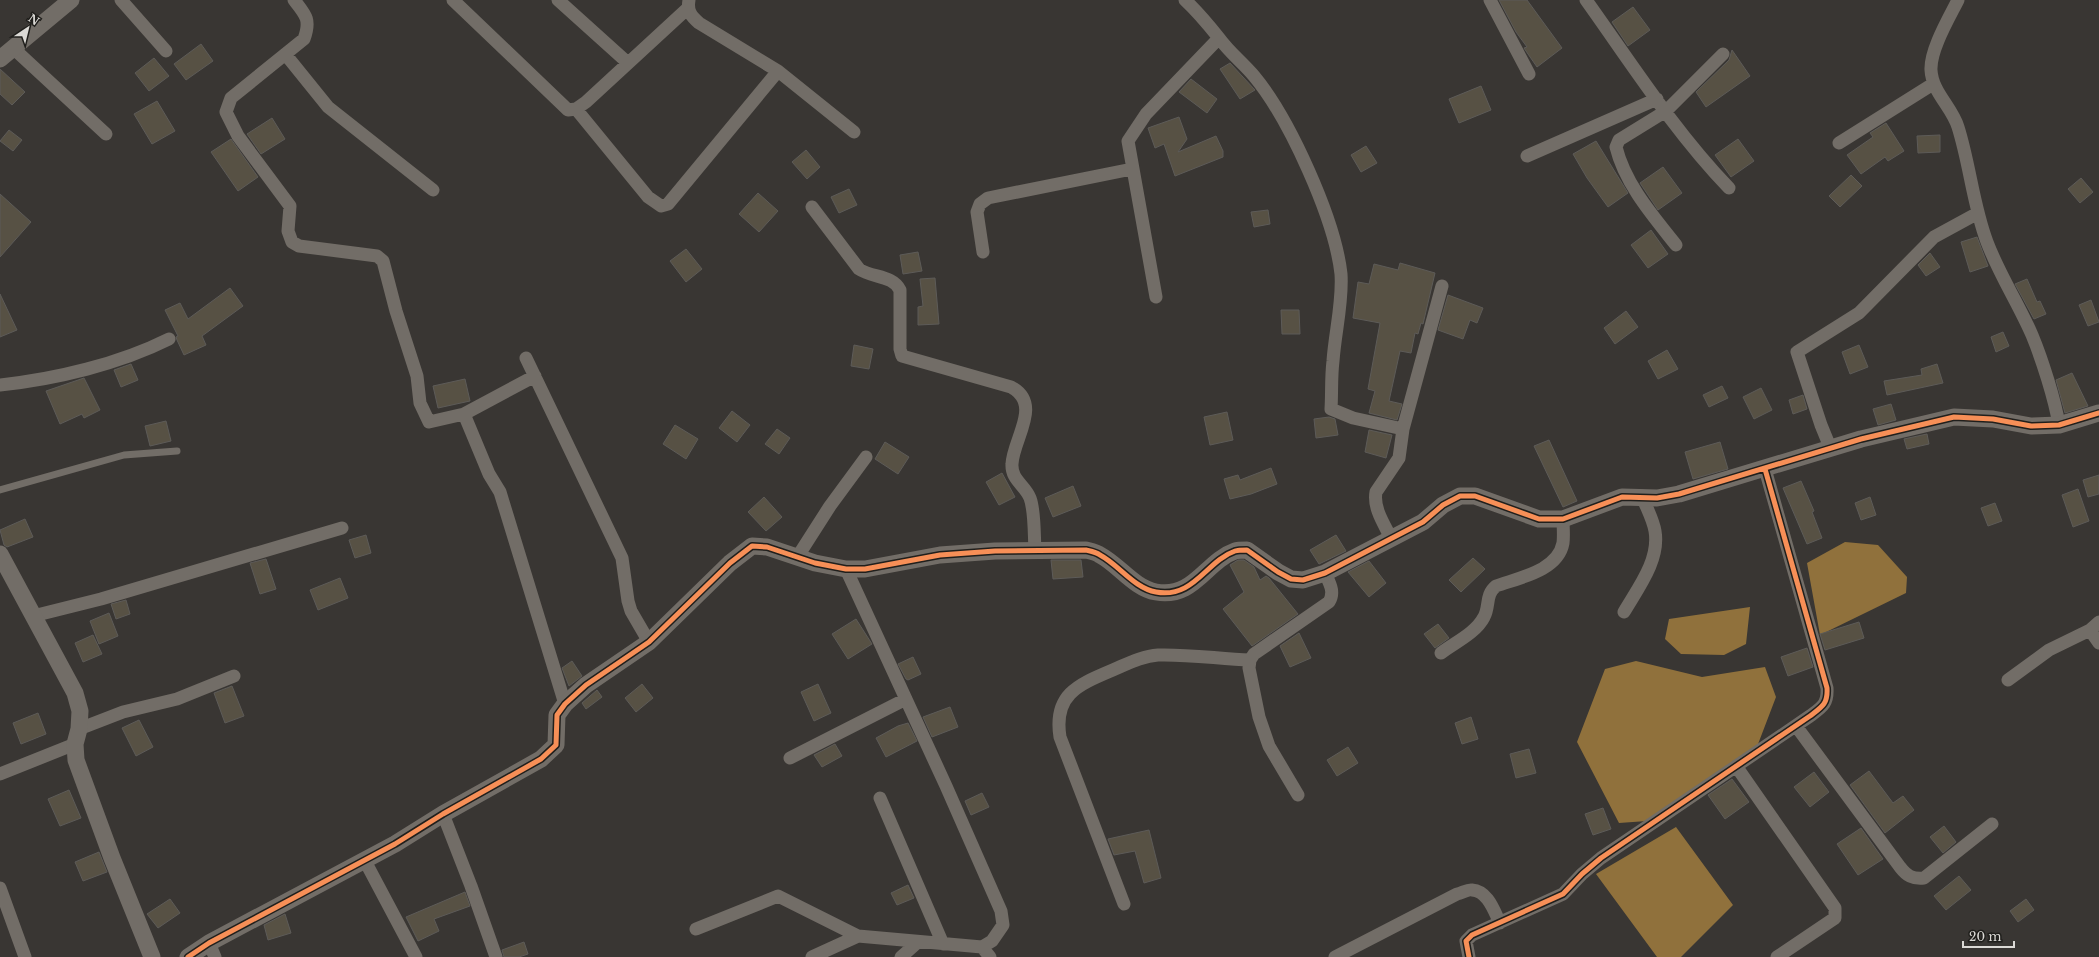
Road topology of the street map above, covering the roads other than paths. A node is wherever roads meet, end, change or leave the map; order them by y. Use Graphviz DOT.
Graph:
graph roads {
  1 [pos="121,0"];
  2 [pos="294,0"];
  3 [pos="453,0"];
  4 [pos="558,0"];
  5 [pos="1185,0"];
  6 [pos="1490,0"];
  7 [pos="1586,0"];
  8 [pos="1958,0"];
  9 [pos="67,3"];
  10 [pos="688,4"];
  11 [pos="1219,38"];
  12 [pos="166,51"];
  13 [pos="6,53"];
  14 [pos="1723,54"];
  15 [pos="286,55"];
  16 [pos="628,63"];
  17 [pos="778,72"];
  18 [pos="1529,74"];
  19 [pos="1934,84"];
  20 [pos="1657,99"];
  21 [pos="576,109"];
  22 [pos="1666,111"];
  23 [pos="854,132"];
  24 [pos="106,134"];
  25 [pos="1839,143"];
  26 [pos="1527,156"];
  27 [pos="1132,169"];
  28 [pos="1729,188"];
  29 [pos="433,190"];
  30 [pos="812,207"];
  31 [pos="1978,213"];
  32 [pos="1676,245"];
  33 [pos="983,252"];
  34 [pos="1442,286"];
  35 [pos="1156,297"];
  36 [pos="169,339"];
  37 [pos="526,358"];
  38 [pos="535,376"];
  39 [pos="0,385"];
  40 [pos="2099,413"];
  41 [pos="464,414"];
  42 [pos="2059,425"];
  43 [pos="1403,429"];
  44 [pos="1830,447"];
  45 [pos="177,451"];
  46 [pos="866,456"];
  47 [pos="1765,469"];
  48 [pos="0,490"];
  49 [pos="1642,496"];
  50 [pos="1564,518"];
  51 [pos="342,528"];
  52 [pos="1391,538"];
  53 [pos="1035,550"];
  54 [pos="0,554"];
  55 [pos="798,556"];
  56 [pos="846,569"];
  57 [pos="1325,574"];
  58 [pos="1624,612"];
  59 [pos="33,616"];
  60 [pos="2094,626"];
  61 [pos="649,642"];
  62 [pos="2099,643"];
  63 [pos="1441,653"];
  64 [pos="1250,660"];
  65 [pos="234,676"];
  66 [pos="2008,680"];
  67 [pos="906,699"];
  68 [pos="565,704"];
  69 [pos="1796,726"];
  70 [pos="77,736"];
  71 [pos="790,758"];
  72 [pos="1736,766"];
  73 [pos="0,774"];
  74 [pos="1298,795"];
  75 [pos="880,798"];
  76 [pos="443,814"];
  77 [pos="1992,824"];
  78 [pos="365,861"];
  79 [pos="0,888"];
  80 [pos="1124,904"];
  81 [pos="1500,923"];
  82 [pos="696,929"];
  83 [pos="858,936"];
  84 [pos="918,942"];
  85 [pos="943,944"];
  86 [pos="212,950"];
  87 [pos="986,952"];
  88 [pos="25,957"];
  89 [pos="152,957"];
  90 [pos="188,957"];
  91 [pos="416,957"];
  92 [pos="496,957"];
  93 [pos="812,957"];
  94 [pos="901,957"];
  95 [pos="1335,957"];
  96 [pos="1469,957"];
  97 [pos="1777,957"];
  1 -- 12 [label="street"];
  2 -- 15 [label="street"];
  3 -- 21 [label="street"];
  4 -- 16 [label="street"];
  5 -- 11 [label="street"];
  6 -- 18 [label="street"];
  7 -- 20 [label="street"];
  8 -- 19 [label="street"];
  9 -- 13 [label="street"];
  10 -- 16 [label="street"];
  10 -- 17 [label="street"];
  11 -- 27 [label="street"];
  11 -- 43 [label="street"];
  13 -- 24 [label="street"];
  14 -- 22 [label="street"];
  15 -- 29 [label="street"];
  15 -- 41 [label="street"];
  16 -- 21 [label="street"];
  17 -- 21 [label="street"];
  17 -- 23 [label="street"];
  19 -- 25 [label="street"];
  19 -- 31 [label="street"];
  20 -- 22 [label="street"];
  20 -- 26 [label="street"];
  22 -- 28 [label="street"];
  22 -- 32 [label="street"];
  27 -- 33 [label="street"];
  27 -- 35 [label="street"];
  30 -- 53 [label="street"];
  31 -- 42 [label="street"];
  31 -- 44 [label="street"];
  34 -- 43 [label="street"];
  36 -- 39 [label="street"];
  37 -- 38 [label="street"];
  38 -- 41 [label="street"];
  38 -- 61 [label="street"];
  40 -- 42 [label="street"];
  41 -- 68 [label="street"];
  42 -- 44 [label="street"];
  43 -- 52 [label="street"];
  44 -- 47 [label="street"];
  45 -- 48 [label="lane"];
  46 -- 55 [label="street"];
  47 -- 49 [label="street"];
  47 -- 69 [label="street"];
  49 -- 50 [label="street"];
  49 -- 58 [label="street"];
  50 -- 52 [label="street"];
  50 -- 63 [label="street"];
  51 -- 59 [label="street"];
  52 -- 57 [label="street"];
  53 -- 56 [label="street"];
  53 -- 57 [label="street"];
  54 -- 59 [label="street"];
  55 -- 56 [label="street"];
  55 -- 61 [label="street"];
  56 -- 67 [label="street"];
  57 -- 64 [label="street"];
  59 -- 70 [label="street"];
  60 -- 62 [label="street"];
  60 -- 66 [label="street"];
  61 -- 68 [label="street"];
  64 -- 74 [label="street"];
  64 -- 80 [label="street"];
  65 -- 70 [label="street"];
  67 -- 71 [label="street"];
  67 -- 87 [label="street"];
  68 -- 76 [label="street"];
  69 -- 72 [label="street"];
  69 -- 77 [label="street"];
  70 -- 73 [label="street"];
  70 -- 89 [label="street"];
  72 -- 81 [label="street"];
  72 -- 97 [label="street"];
  75 -- 85 [label="street"];
  76 -- 78 [label="street"];
  76 -- 92 [label="street"];
  78 -- 86 [label="street"];
  78 -- 91 [label="street"];
  79 -- 88 [label="street"];
  81 -- 95 [label="street"];
  81 -- 96 [label="street"];
  82 -- 83 [label="street"];
  83 -- 84 [label="street"];
  83 -- 93 [label="street"];
  84 -- 85 [label="street"];
  84 -- 94 [label="street"];
  85 -- 87 [label="street"];
  86 -- 90 [label="street"];
}
